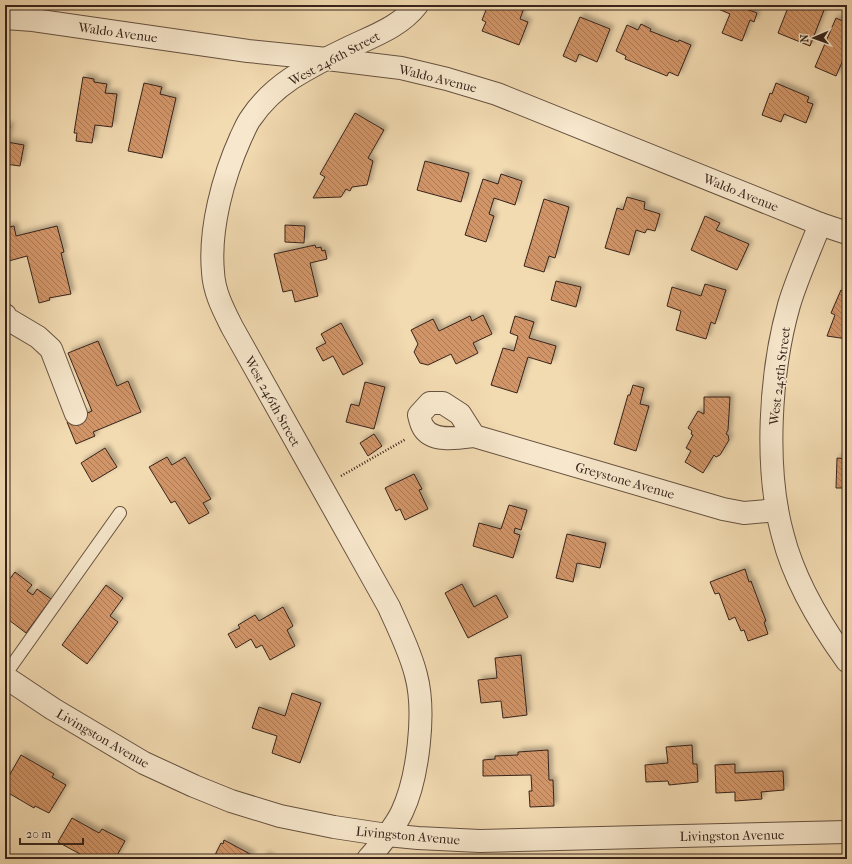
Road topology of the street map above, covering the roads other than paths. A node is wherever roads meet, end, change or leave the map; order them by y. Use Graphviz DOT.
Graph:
graph roads {
  1 [pos="417,5"];
  2 [pos="31,13"];
  3 [pos="5,18"];
  4 [pos="327,59"];
  5 [pos="820,224"];
  6 [pos="847,233"];
  7 [pos="5,318"];
  8 [pos="76,414"];
  9 [pos="474,436"];
  10 [pos="777,510"];
  11 [pos="120,513"];
  12 [pos="847,662"];
  13 [pos="5,676"];
  14 [pos="847,832"];
  15 [pos="387,835"];
  16 [pos="368,859"];
  1 -- 4 [label="street, West 246th Street"];
  2 -- 3 [label="street, Waldo Avenue"];
  2 -- 4 [label="street, Waldo Avenue"];
  4 -- 5 [label="street, Waldo Avenue"];
  4 -- 15 [label="street, West 246th Street"];
  5 -- 6 [label="street, Waldo Avenue"];
  5 -- 10 [label="street, West 245th Street"];
  7 -- 8 [label="street"];
  9 -- 9 [label="street, Greystone Avenue"];
  9 -- 10 [label="street, Greystone Avenue"];
  10 -- 12 [label="street, West 245th Street"];
  11 -- 13 [label="lane"];
  13 -- 15 [label="street, Livingston Avenue"];
  14 -- 15 [label="street, Livingston Avenue"];
  15 -- 16 [label="street, West 246th Street"];
}
